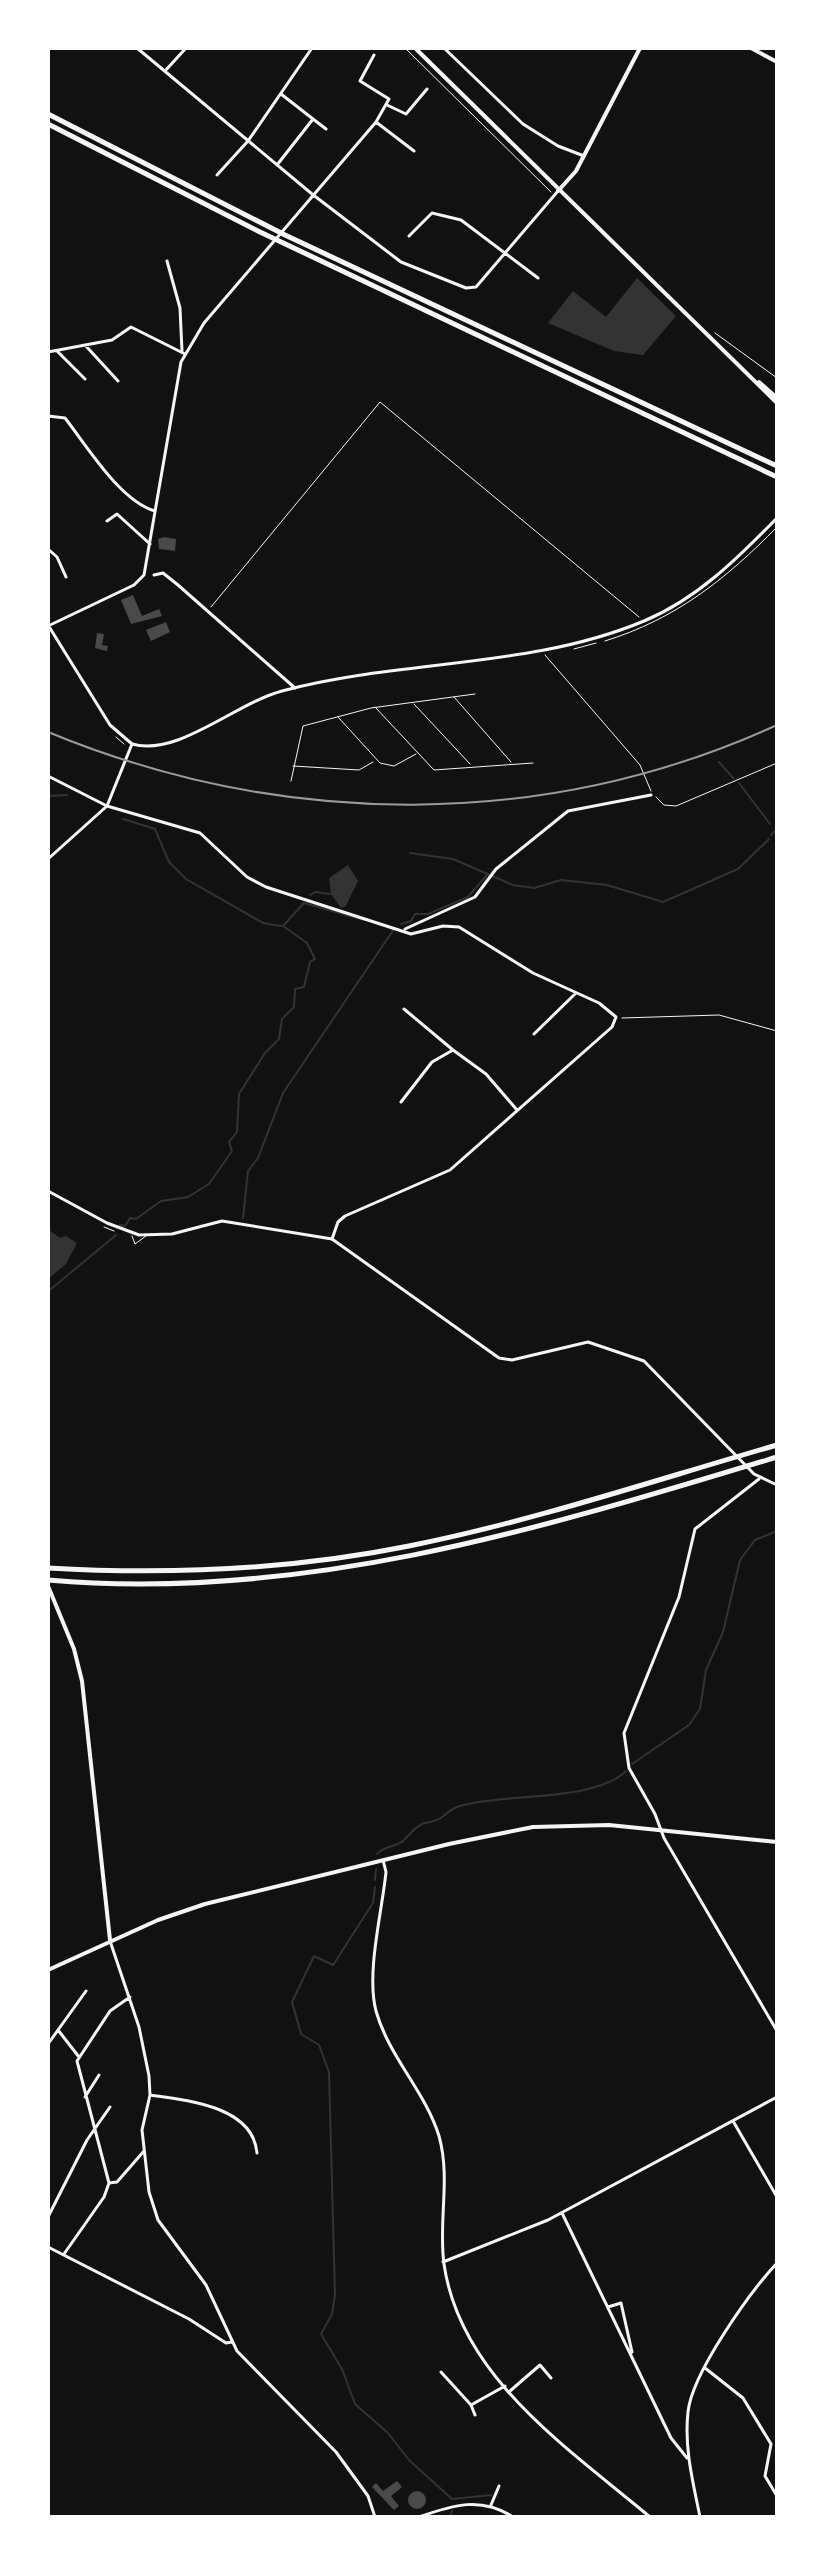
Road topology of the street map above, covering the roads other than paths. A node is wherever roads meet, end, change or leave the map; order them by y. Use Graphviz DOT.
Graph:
graph roads {
  1 [pos="137,48"];
  2 [pos="186,48"];
  3 [pos="312,48"];
  4 [pos="415,48"];
  5 [pos="444,48"];
  6 [pos="640,48"];
  7 [pos="751,48"];
  8 [pos="374,55"];
  9 [pos="777,62"];
  10 [pos="165,71"];
  11 [pos="427,89"];
  12 [pos="281,94"];
  13 [pos="387,105"];
  14 [pos="48,114"];
  15 [pos="313,119"];
  16 [pos="376,122"];
  17 [pos="48,124"];
  18 [pos="326,129"];
  19 [pos="248,141"];
  20 [pos="414,151"];
  21 [pos="584,156"];
  22 [pos="277,165"];
  23 [pos="217,175"];
  24 [pos="556,193"];
  25 [pos="312,194"];
  26 [pos="409,236"];
  27 [pos="503,254"];
  28 [pos="167,261"];
  29 [pos="538,278"];
  30 [pos="85,345"];
  31 [pos="57,351"];
  32 [pos="48,352"];
  33 [pos="185,354"];
  34 [pos="85,379"];
  35 [pos="118,381"];
  36 [pos="777,401"];
  37 [pos="48,416"];
  38 [pos="777,466"];
  39 [pos="777,477"];
  40 [pos="155,511"];
  41 [pos="777,518"];
  42 [pos="107,521"];
  43 [pos="150,544"];
  44 [pos="48,549"];
  45 [pos="154,575"];
  46 [pos="66,577"];
  47 [pos="48,625"];
  48 [pos="295,688"];
  49 [pos="132,744"];
  50 [pos="48,776"];
  51 [pos="651,795"];
  52 [pos="107,806"];
  53 [pos="48,859"];
  54 [pos="406,930"];
  55 [pos="576,993"];
  56 [pos="404,1009"];
  57 [pos="534,1034"];
  58 [pos="453,1050"];
  59 [pos="401,1102"];
  60 [pos="517,1110"];
  61 [pos="48,1191"];
  62 [pos="132,1234"];
  63 [pos="145,1238"];
  64 [pos="332,1239"];
  65 [pos="777,1445"];
  66 [pos="777,1457"];
  67 [pos="759,1479"];
  68 [pos="777,1485"];
  69 [pos="48,1568"];
  70 [pos="48,1583"];
  71 [pos="661,1829"];
  72 [pos="777,1842"];
  73 [pos="383,1860"];
  74 [pos="110,1941"];
  75 [pos="48,1970"];
  76 [pos="86,1991"];
  77 [pos="130,1997"];
  78 [pos="58,2030"];
  79 [pos="777,2031"];
  80 [pos="48,2044"];
  81 [pos="79,2057"];
  82 [pos="99,2075"];
  83 [pos="150,2095"];
  84 [pos="85,2097"];
  85 [pos="777,2097"];
  86 [pos="110,2107"];
  87 [pos="733,2120"];
  88 [pos="95,2132"];
  89 [pos="144,2151"];
  90 [pos="257,2153"];
  91 [pos="109,2183"];
  92 [pos="777,2197"];
  93 [pos="562,2213"];
  94 [pos="49,2215"];
  95 [pos="48,2247"];
  96 [pos="64,2254"];
  97 [pos="443,2262"];
  98 [pos="777,2263"];
  99 [pos="608,2307"];
  100 [pos="232,2342"];
  101 [pos="632,2354"];
  102 [pos="705,2368"];
  103 [pos="441,2372"];
  104 [pos="551,2378"];
  105 [pos="505,2386"];
  106 [pos="510,2391"];
  107 [pos="471,2405"];
  108 [pos="475,2415"];
  109 [pos="687,2458"];
  110 [pos="499,2486"];
  111 [pos="777,2496"];
  112 [pos="491,2505"];
  113 [pos="375,2517"];
  114 [pos="419,2517"];
  115 [pos="513,2517"];
  116 [pos="650,2517"];
  117 [pos="700,2517"];
  1 -- 10 [label="street"];
  2 -- 10 [label="street"];
  3 -- 12 [label="street"];
  4 -- 24 [label="main road"];
  5 -- 21 [label="street"];
  6 -- 21 [label="main road"];
  7 -- 9 [label="main road"];
  8 -- 13 [label="street"];
  10 -- 19 [label="street"];
  11 -- 13 [label="street"];
  12 -- 15 [label="street"];
  12 -- 19 [label="street"];
  13 -- 16 [label="street"];
  14 -- 38 [label="highway"];
  15 -- 18 [label="street"];
  15 -- 22 [label="street"];
  16 -- 20 [label="street"];
  16 -- 25 [label="street"];
  17 -- 39 [label="highway"];
  19 -- 22 [label="street"];
  19 -- 23 [label="street"];
  21 -- 24 [label="main road"];
  22 -- 25 [label="street"];
  24 -- 27 [label="street"];
  24 -- 36 [label="main road"];
  25 -- 27 [label="street"];
  25 -- 33 [label="street"];
  26 -- 27 [label="street"];
  27 -- 29 [label="street"];
  28 -- 33 [label="street"];
  30 -- 31 [label="street"];
  30 -- 33 [label="street"];
  30 -- 35 [label="street"];
  31 -- 32 [label="street"];
  31 -- 34 [label="street"];
  33 -- 40 [label="street"];
  37 -- 40 [label="street"];
  40 -- 43 [label="street"];
  41 -- 48 [label="street"];
  42 -- 43 [label="street"];
  43 -- 47 [label="street"];
  44 -- 46 [label="street"];
  45 -- 48 [label="street"];
  47 -- 49 [label="street"];
  48 -- 49 [label="street"];
  49 -- 52 [label="street"];
  50 -- 52 [label="street"];
  51 -- 54 [label="street"];
  52 -- 53 [label="street"];
  52 -- 54 [label="street"];
  54 -- 55 [label="street"];
  55 -- 57 [label="street"];
  55 -- 60 [label="street"];
  56 -- 58 [label="street"];
  58 -- 59 [label="street"];
  58 -- 60 [label="street"];
  60 -- 64 [label="street"];
  61 -- 62 [label="street"];
  62 -- 63 [label="street"];
  62 -- 63 [label="lane"];
  63 -- 64 [label="street"];
  64 -- 67 [label="street"];
  65 -- 69 [label="highway"];
  66 -- 70 [label="highway"];
  67 -- 68 [label="street"];
  67 -- 71 [label="street"];
  70 -- 74 [label="main road"];
  71 -- 72 [label="main road"];
  71 -- 73 [label="main road"];
  71 -- 79 [label="street"];
  73 -- 74 [label="main road"];
  73 -- 97 [label="street"];
  74 -- 75 [label="main road"];
  74 -- 77 [label="street"];
  76 -- 78 [label="street"];
  77 -- 81 [label="street"];
  77 -- 83 [label="street"];
  78 -- 80 [label="street"];
  78 -- 81 [label="street"];
  81 -- 84 [label="street"];
  82 -- 84 [label="street"];
  83 -- 89 [label="street"];
  83 -- 90 [label="street"];
  84 -- 88 [label="street"];
  85 -- 87 [label="street"];
  86 -- 88 [label="street"];
  87 -- 92 [label="street"];
  87 -- 93 [label="street"];
  88 -- 91 [label="street"];
  88 -- 94 [label="street"];
  89 -- 91 [label="street"];
  89 -- 100 [label="street"];
  91 -- 96 [label="street"];
  93 -- 97 [label="street"];
  93 -- 99 [label="street"];
  95 -- 96 [label="street"];
  96 -- 100 [label="street"];
  97 -- 105 [label="street"];
  98 -- 102 [label="street"];
  99 -- 101 [label="street"];
  99 -- 101 [label="street"];
  100 -- 113 [label="street"];
  101 -- 109 [label="street"];
  102 -- 109 [label="street"];
  102 -- 111 [label="street"];
  103 -- 107 [label="street"];
  104 -- 106 [label="street"];
  105 -- 106 [label="street"];
  105 -- 107 [label="street"];
  106 -- 116 [label="street"];
  107 -- 108 [label="street"];
  109 -- 117 [label="street"];
  110 -- 112 [label="street"];
  112 -- 114 [label="street"];
  112 -- 115 [label="street"];
}
